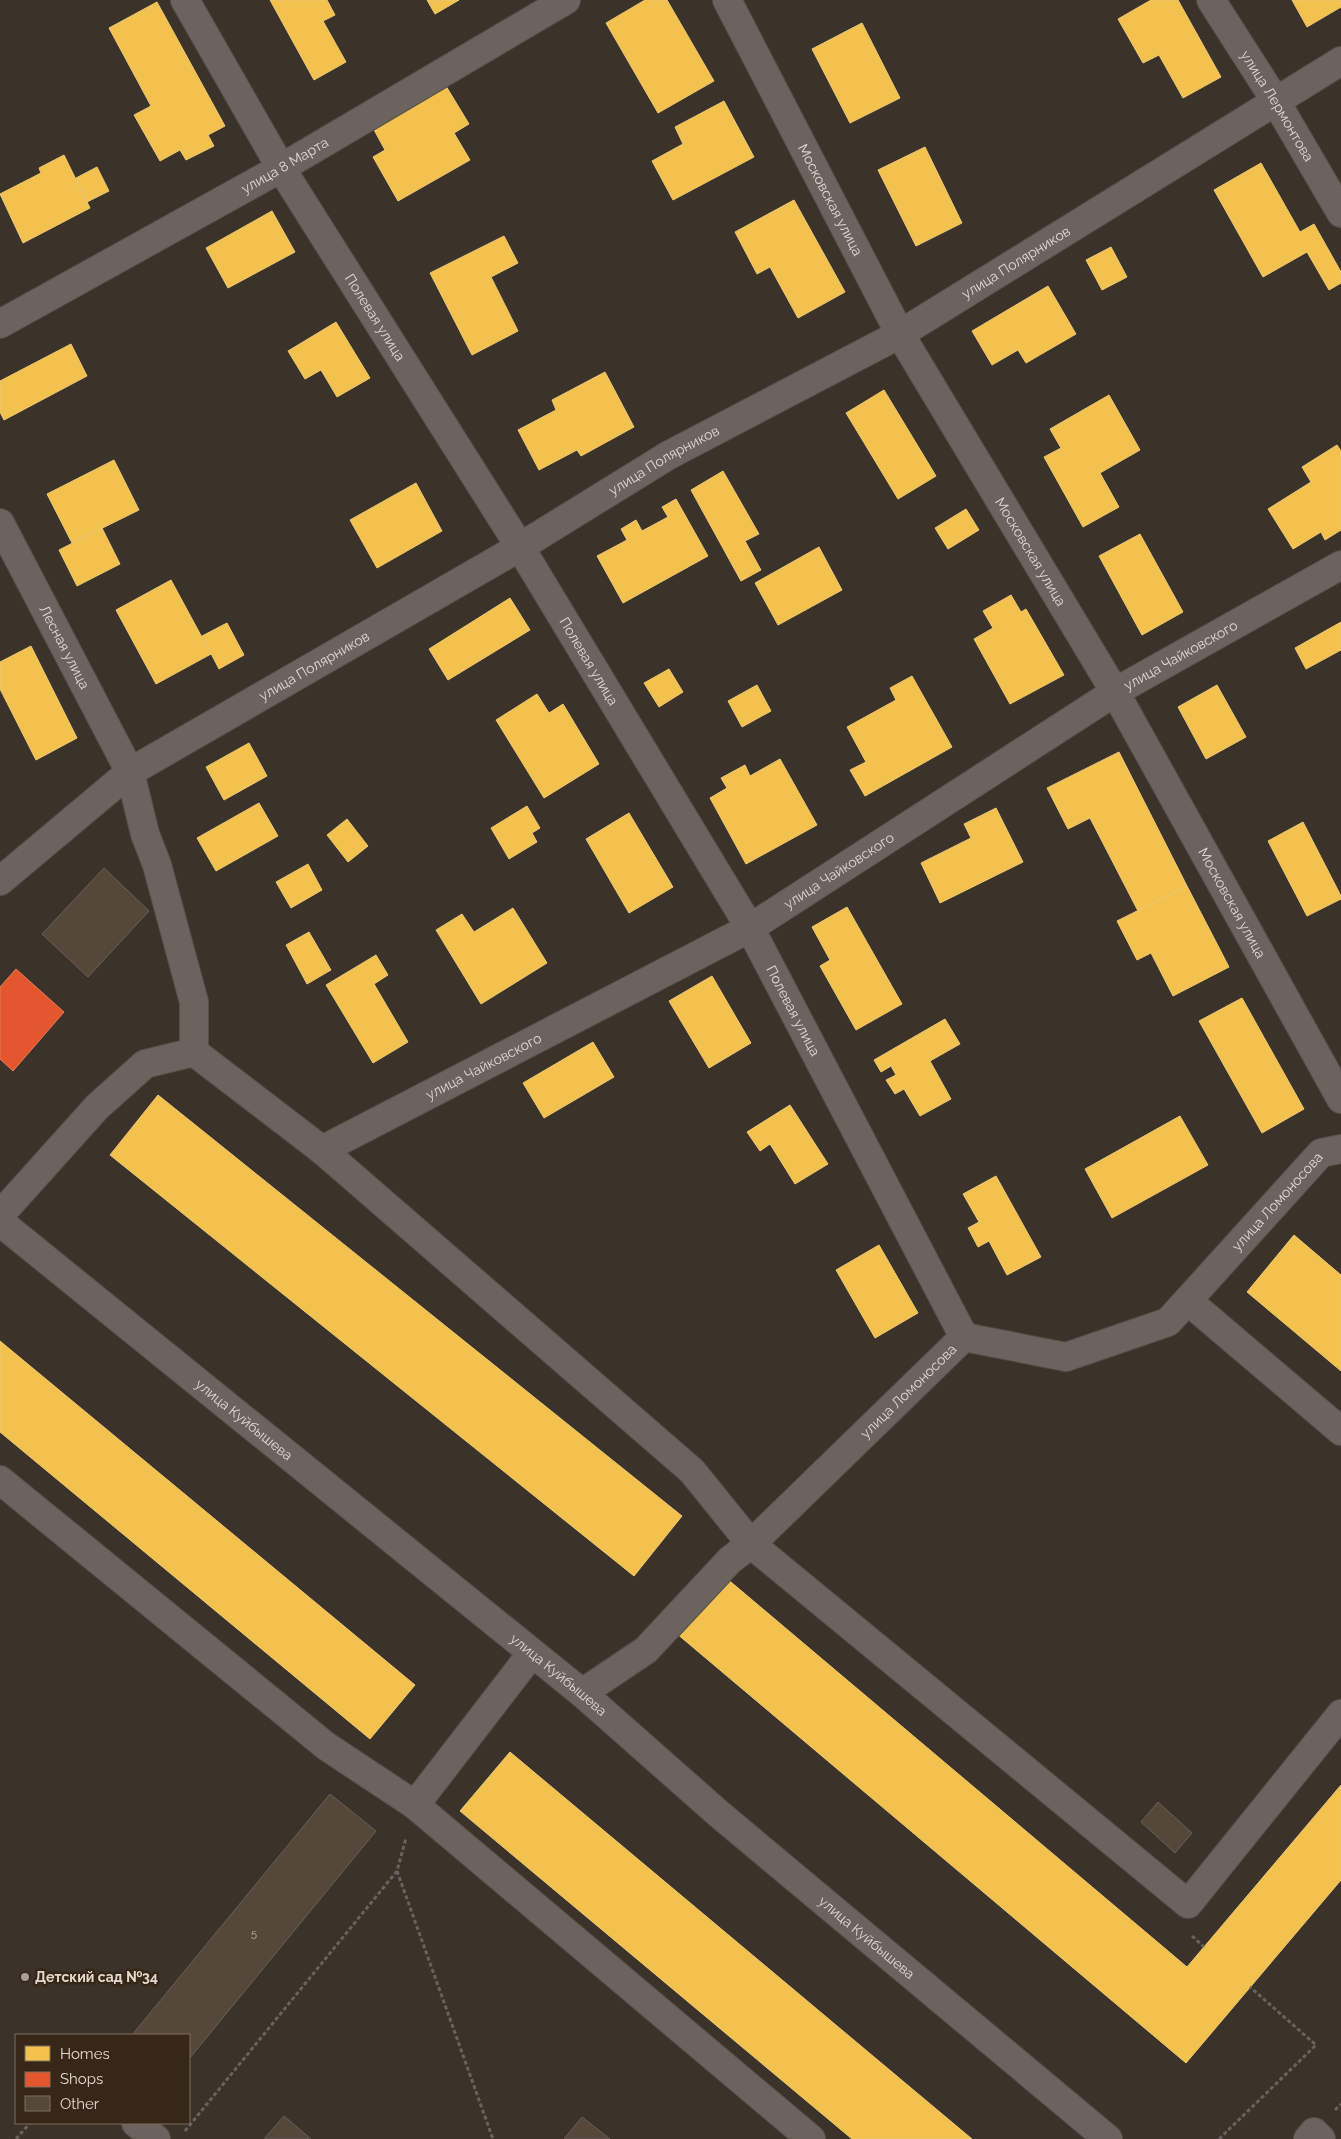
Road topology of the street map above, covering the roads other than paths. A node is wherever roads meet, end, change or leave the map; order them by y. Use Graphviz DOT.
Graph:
graph roads {
  1 [pos="186,0"];
  2 [pos="566,0"];
  3 [pos="727,0"];
  4 [pos="1211,0"];
  5 [pos="1341,61"];
  6 [pos="1276,100"];
  7 [pos="281,168"];
  8 [pos="1341,213"];
  9 [pos="0,324"];
  10 [pos="900,334"];
  11 [pos="0,523"];
  12 [pos="520,548"];
  13 [pos="1341,565"];
  14 [pos="1115,692"];
  15 [pos="130,772"];
  16 [pos="0,881"];
  17 [pos="750,928"];
  18 [pos="194,1052"];
  19 [pos="1341,1099"];
  20 [pos="322,1150"];
  21 [pos="1341,1150"];
  22 [pos="0,1215"];
  23 [pos="0,1222"];
  24 [pos="1188,1301"];
  25 [pos="964,1338"];
  26 [pos="1341,1431"];
  27 [pos="0,1480"];
  28 [pos="751,1544"];
  29 [pos="532,1653"];
  30 [pos="582,1693"];
  31 [pos="1341,1714"];
  32 [pos="415,1805"];
  33 [pos="137,2124"];
  34 [pos="156,2139"];
  35 [pos="811,2139"];
  36 [pos="1108,2139"];
  37 [pos="1308,2139"];
  38 [pos="1321,2139"];
  1 -- 7 [label="street, Полевая улица"];
  2 -- 7 [label="street, улица 8 Марта"];
  3 -- 10 [label="street, Московская улица"];
  4 -- 6 [label="street, улица Лермонтова"];
  5 -- 6 [label="street, улица Полярников"];
  6 -- 8 [label="street, улица Лермонтова"];
  6 -- 10 [label="street, улица Полярников"];
  7 -- 9 [label="street, улица 8 Марта"];
  7 -- 12 [label="street, Полевая улица"];
  10 -- 12 [label="street, улица Полярников"];
  10 -- 14 [label="street, Московская улица"];
  11 -- 15 [label="street, Лесная улица"];
  12 -- 15 [label="street, улица Полярников"];
  12 -- 17 [label="street, Полевая улица"];
  13 -- 14 [label="street, улица Чайковского"];
  14 -- 17 [label="street, улица Чайковского"];
  14 -- 19 [label="street, Московская улица"];
  15 -- 16 [label="street, улица Полярников"];
  15 -- 18 [label="street, Лесная улица"];
  17 -- 20 [label="street, улица Чайковского"];
  17 -- 25 [label="street, Полевая улица"];
  18 -- 20 [label="street"];
  18 -- 22 [label="street"];
  20 -- 28 [label="street"];
  21 -- 24 [label="street, улица Ломоносова"];
  23 -- 29 [label="street, улица Куйбышева"];
  24 -- 25 [label="street, улица Ломоносова"];
  24 -- 26 [label="street"];
  25 -- 28 [label="street, улица Ломоносова"];
  27 -- 32 [label="street"];
  28 -- 30 [label="street, улица Ломоносова"];
  28 -- 31 [label="street"];
  29 -- 30 [label="street, улица Куйбышева"];
  29 -- 32 [label="street"];
  30 -- 36 [label="street, улица Куйбышева"];
  32 -- 35 [label="street"];
  33 -- 34 [label="street"];
  37 -- 38 [label="street"];
}
